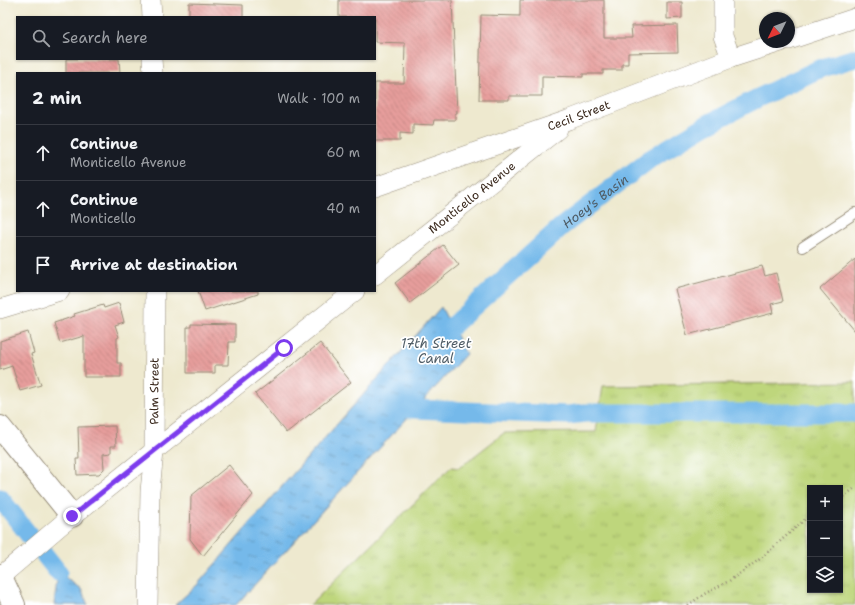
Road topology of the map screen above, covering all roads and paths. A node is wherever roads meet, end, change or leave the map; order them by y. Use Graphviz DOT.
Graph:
graph roads {
  1 [pos="152,0"];
  2 [pos="723,0"];
  3 [pos="152,16"];
  4 [pos="855,18"];
  5 [pos="795,38"];
  6 [pos="763,48"];
  7 [pos="731,58"];
  8 [pos="152,60"];
  9 [pos="153,72"];
  10 [pos="568,120"];
  11 [pos="376,187"];
  12 [pos="855,213"];
  13 [pos="803,247"];
  14 [pos="376,274"];
  15 [pos="57,292"];
  16 [pos="155,292"];
  17 [pos="354,292"];
  18 [pos="0,309"];
  19 [pos="0,427"];
  20 [pos="154,452"];
  21 [pos="855,488"];
  22 [pos="843,497"];
  23 [pos="807,518"];
  24 [pos="67,521"];
  25 [pos="0,576"];
  26 [pos="14,605"];
  27 [pos="148,605"];
  28 [pos="688,605"];
  1 -- 3 [label="street"];
  2 -- 7 [label="street"];
  4 -- 5 [label="street"];
  6 -- 7 [label="street, Cecil Street"];
  7 -- 10 [label="street, Cecil Street"];
  8 -- 9 [label="street"];
  10 -- 11 [label="street, Cecil Street"];
  10 -- 14 [label="street, Monticello Avenue"];
  12 -- 13 [label="lane"];
  15 -- 18 [label="street"];
  16 -- 20 [label="street, Palm Street"];
  17 -- 20 [label="street"];
  19 -- 24 [label="street"];
  20 -- 24 [label="street"];
  20 -- 27 [label="street, Palm Street"];
  21 -- 22 [label="path"];
  23 -- 28 [label="path"];
  24 -- 25 [label="street"];
  25 -- 26 [label="street"];
}
